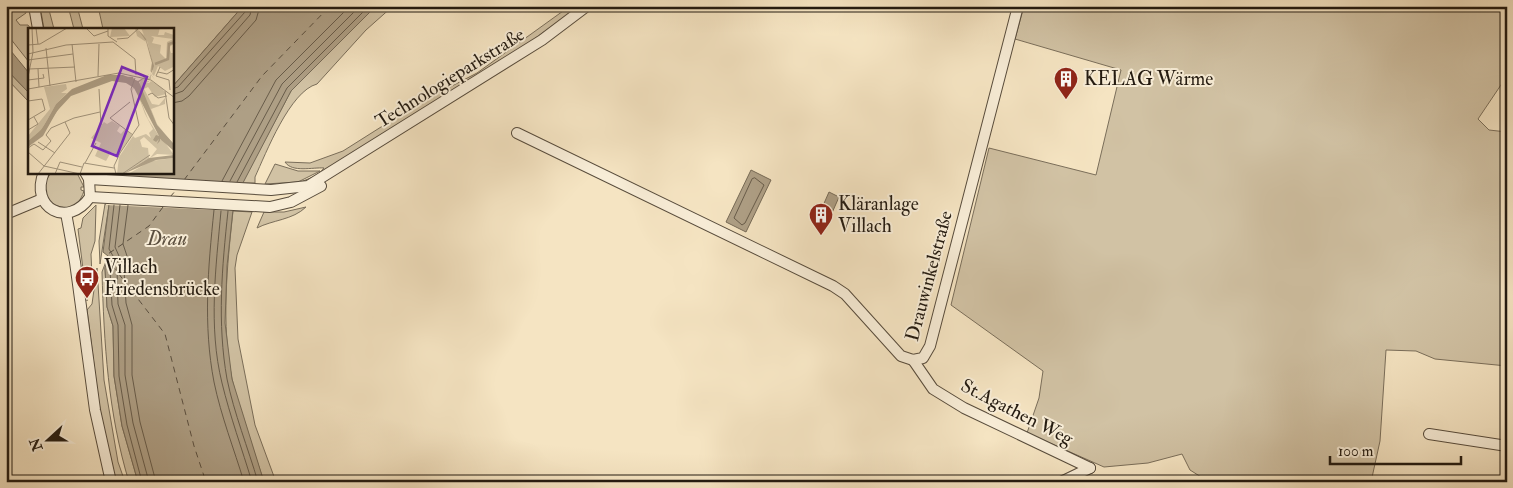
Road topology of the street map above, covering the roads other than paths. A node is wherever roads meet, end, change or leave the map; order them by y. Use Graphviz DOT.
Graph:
graph roads {
  1 [pos="34,6"];
  2 [pos="587,6"];
  3 [pos="1018,6"];
  4 [pos="38,28"];
  5 [pos="517,133"];
  6 [pos="354,159"];
  7 [pos="43,174"];
  8 [pos="90,178"];
  9 [pos="92,197"];
  10 [pos="42,198"];
  11 [pos="6,214"];
  12 [pos="66,214"];
  13 [pos="913,360"];
  14 [pos="1428,434"];
  15 [pos="1507,446"];
  16 [pos="111,482"];
  17 [pos="1061,482"];
  1 -- 4 [label="street"];
  2 -- 6 [label="street, Technologieparkstraße"];
  3 -- 13 [label="street, Drauwinkelstraße"];
  5 -- 13 [label="street, Drauwinkelstraße"];
  6 -- 8 [label="street, Technologieparkstraße"];
  6 -- 9 [label="street, Technologieparkstraße"];
  7 -- 10 [label="street"];
  8 -- 9 [label="street"];
  9 -- 12 [label="street"];
  10 -- 11 [label="street"];
  10 -- 12 [label="street"];
  12 -- 16 [label="street"];
  13 -- 17 [label="street, St.Agathen Weg"];
  14 -- 15 [label="street"];
}
